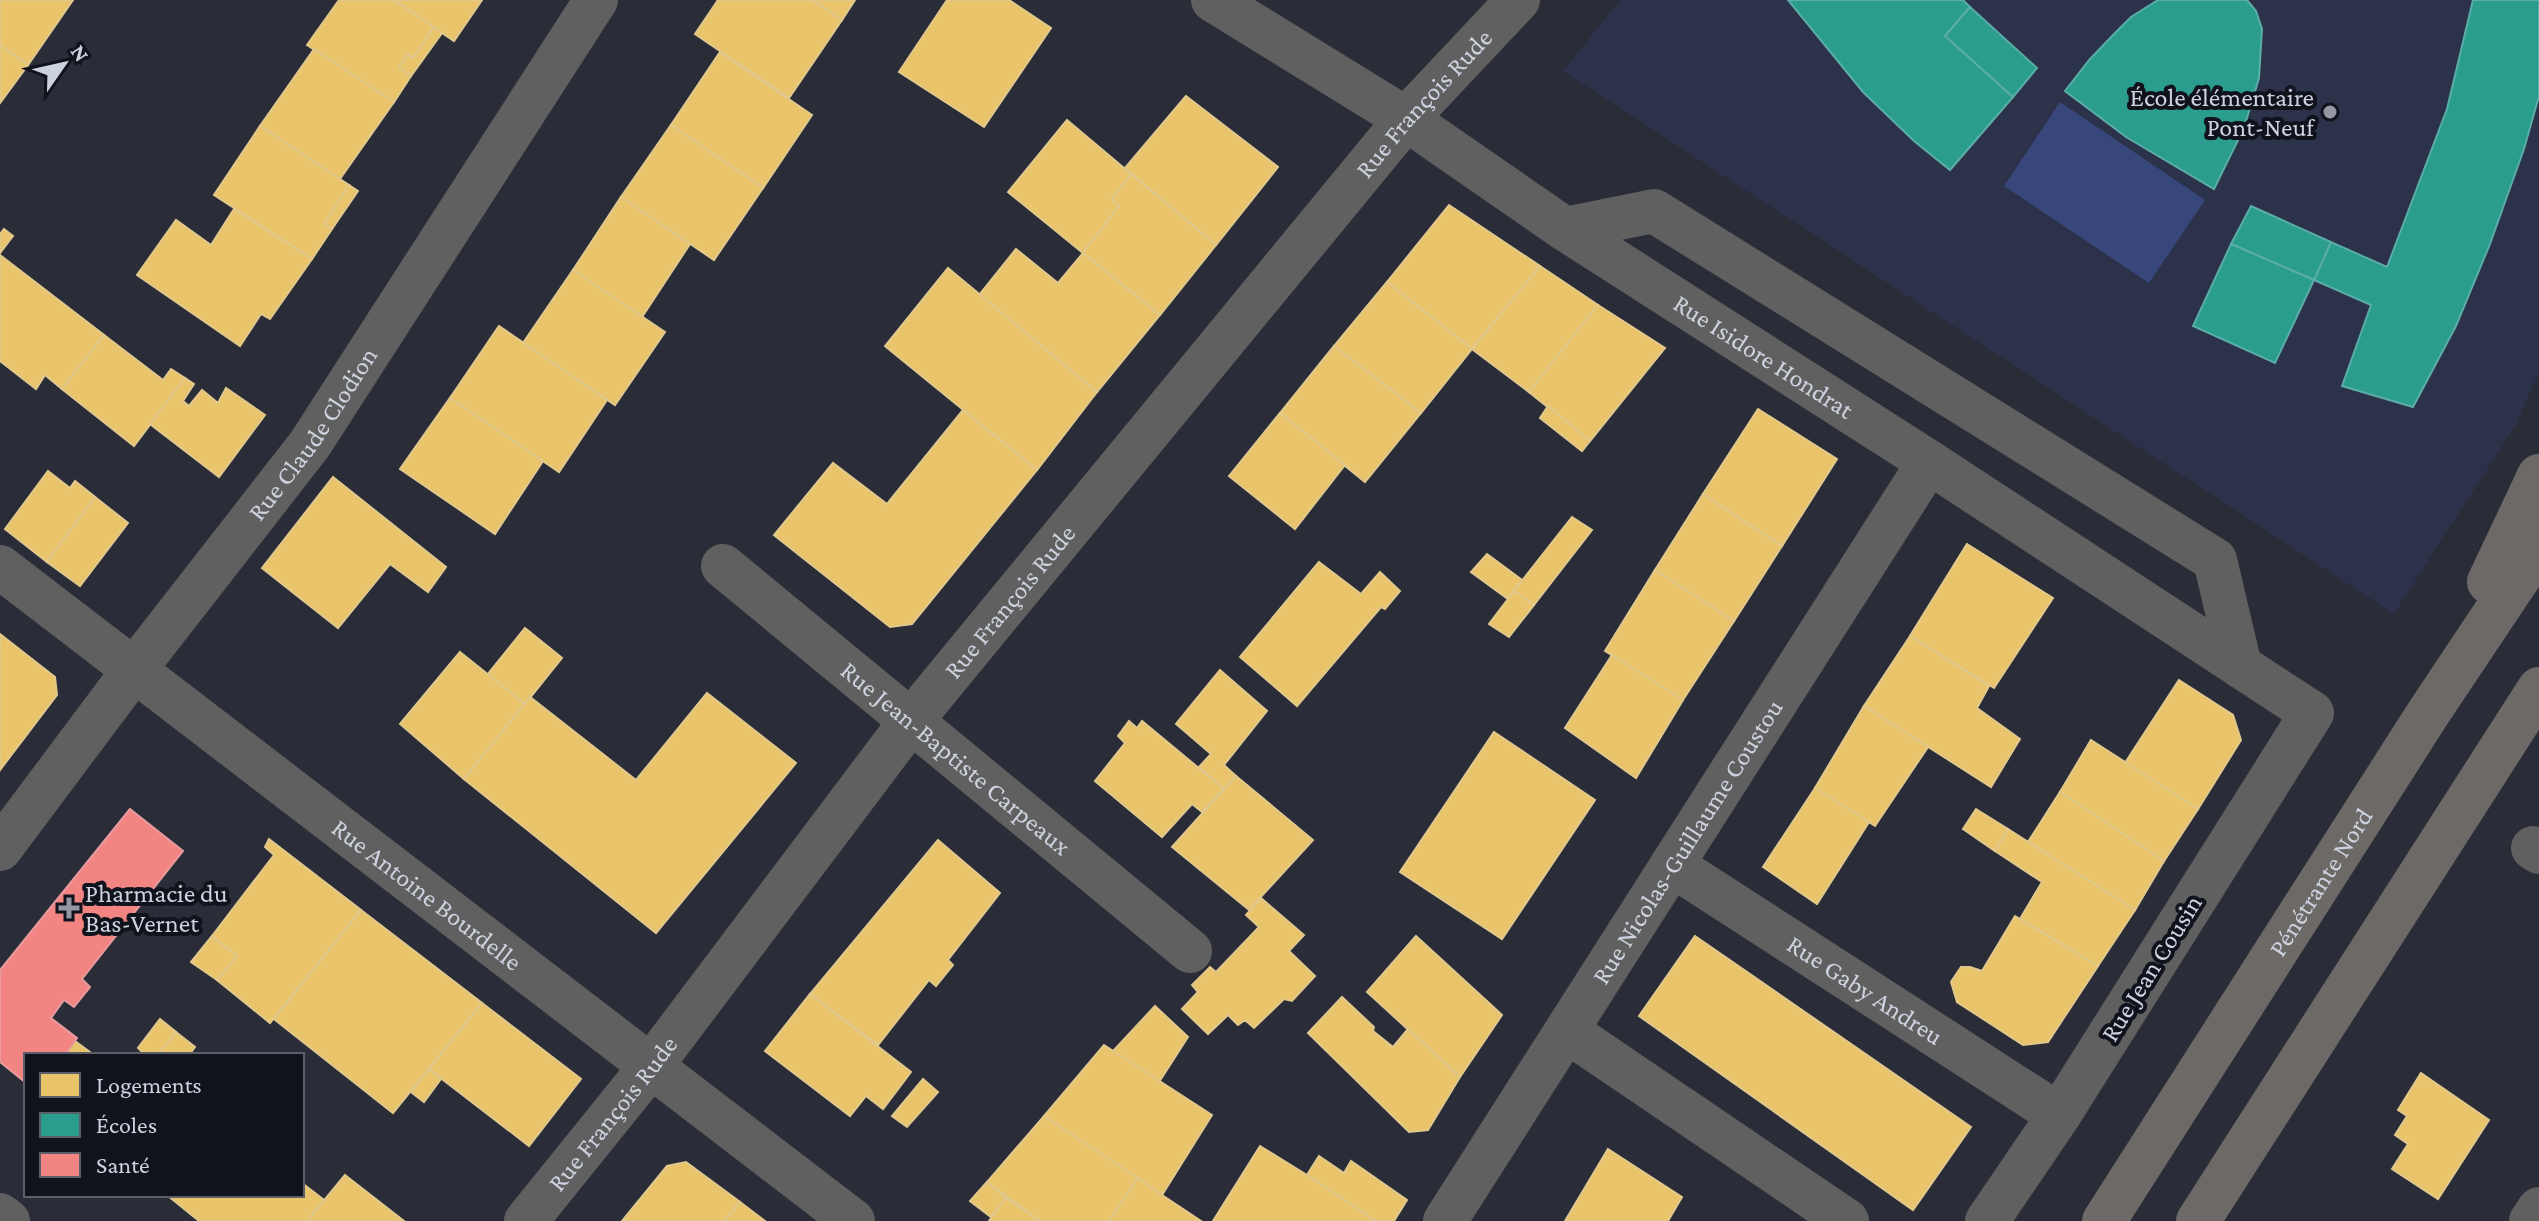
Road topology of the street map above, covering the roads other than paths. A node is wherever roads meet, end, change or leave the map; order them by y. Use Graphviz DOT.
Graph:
graph roads {
  1 [pos="596,0"];
  2 [pos="1213,0"];
  3 [pos="1518,0"];
  4 [pos="1406,119"];
  5 [pos="1565,229"];
  6 [pos="1929,462"];
  7 [pos="2539,476"];
  8 [pos="2539,547"];
  9 [pos="723,566"];
  10 [pos="0,567"];
  11 [pos="2240,666"];
  12 [pos="134,670"];
  13 [pos="2539,689"];
  14 [pos="2539,703"];
  15 [pos="2312,713"];
  16 [pos="2427,715"];
  17 [pos="911,721"];
  18 [pos="2494,758"];
  19 [pos="0,849"];
  20 [pos="1672,865"];
  21 [pos="1190,951"];
  22 [pos="1567,1031"];
  23 [pos="651,1066"];
  24 [pos="2059,1115"];
  25 [pos="0,1215"];
  26 [pos="8,1221"];
  27 [pos="526,1221"];
  28 [pos="853,1221"];
  29 [pos="1445,1221"];
  30 [pos="1847,1221"];
  31 [pos="1987,1221"];
  32 [pos="2104,1221"];
  33 [pos="2198,1221"];
  1 -- 12 [label="street, Rue Claude Clodion"];
  2 -- 4 [label="street, Rue Isidore Hondrat"];
  3 -- 4 [label="street, Rue François Rude"];
  4 -- 5 [label="street, Rue Isidore Hondrat"];
  4 -- 17 [label="street, Rue François Rude"];
  5 -- 6 [label="street, Rue Isidore Hondrat"];
  5 -- 11 [label="street"];
  6 -- 11 [label="street, Rue Isidore Hondrat"];
  6 -- 20 [label="street, Rue Nicolas-Guillaume Coustou"];
  7 -- 16 [label="highway"];
  8 -- 16 [label="highway, Pénétrante Nord"];
  9 -- 17 [label="street, Rue Jean-Baptiste Carpeaux"];
  10 -- 12 [label="street, Rue Antoine Bourdelle"];
  11 -- 15 [label="street, Rue Isidore Hondrat"];
  12 -- 19 [label="street, Rue Claude Clodion"];
  12 -- 23 [label="street, Rue Antoine Bourdelle"];
  13 -- 18 [label="highway"];
  14 -- 18 [label="highway"];
  15 -- 24 [label="street, Rue Jean Cousin"];
  16 -- 32 [label="highway, Pénétrante Nord"];
  17 -- 21 [label="street, Rue Jean-Baptiste Carpeaux"];
  17 -- 23 [label="street, Rue François Rude"];
  18 -- 33 [label="highway"];
  20 -- 22 [label="street, Rue Nicolas-Guillaume Coustou"];
  20 -- 24 [label="street, Rue Gaby Andreu"];
  22 -- 29 [label="street, Rue Nicolas-Guillaume Coustou"];
  22 -- 30 [label="street"];
  23 -- 27 [label="street, Rue François Rude"];
  23 -- 28 [label="street, Rue Antoine Bourdelle"];
  24 -- 31 [label="street, Rue Jean Cousin"];
  25 -- 26 [label="street"];
}
